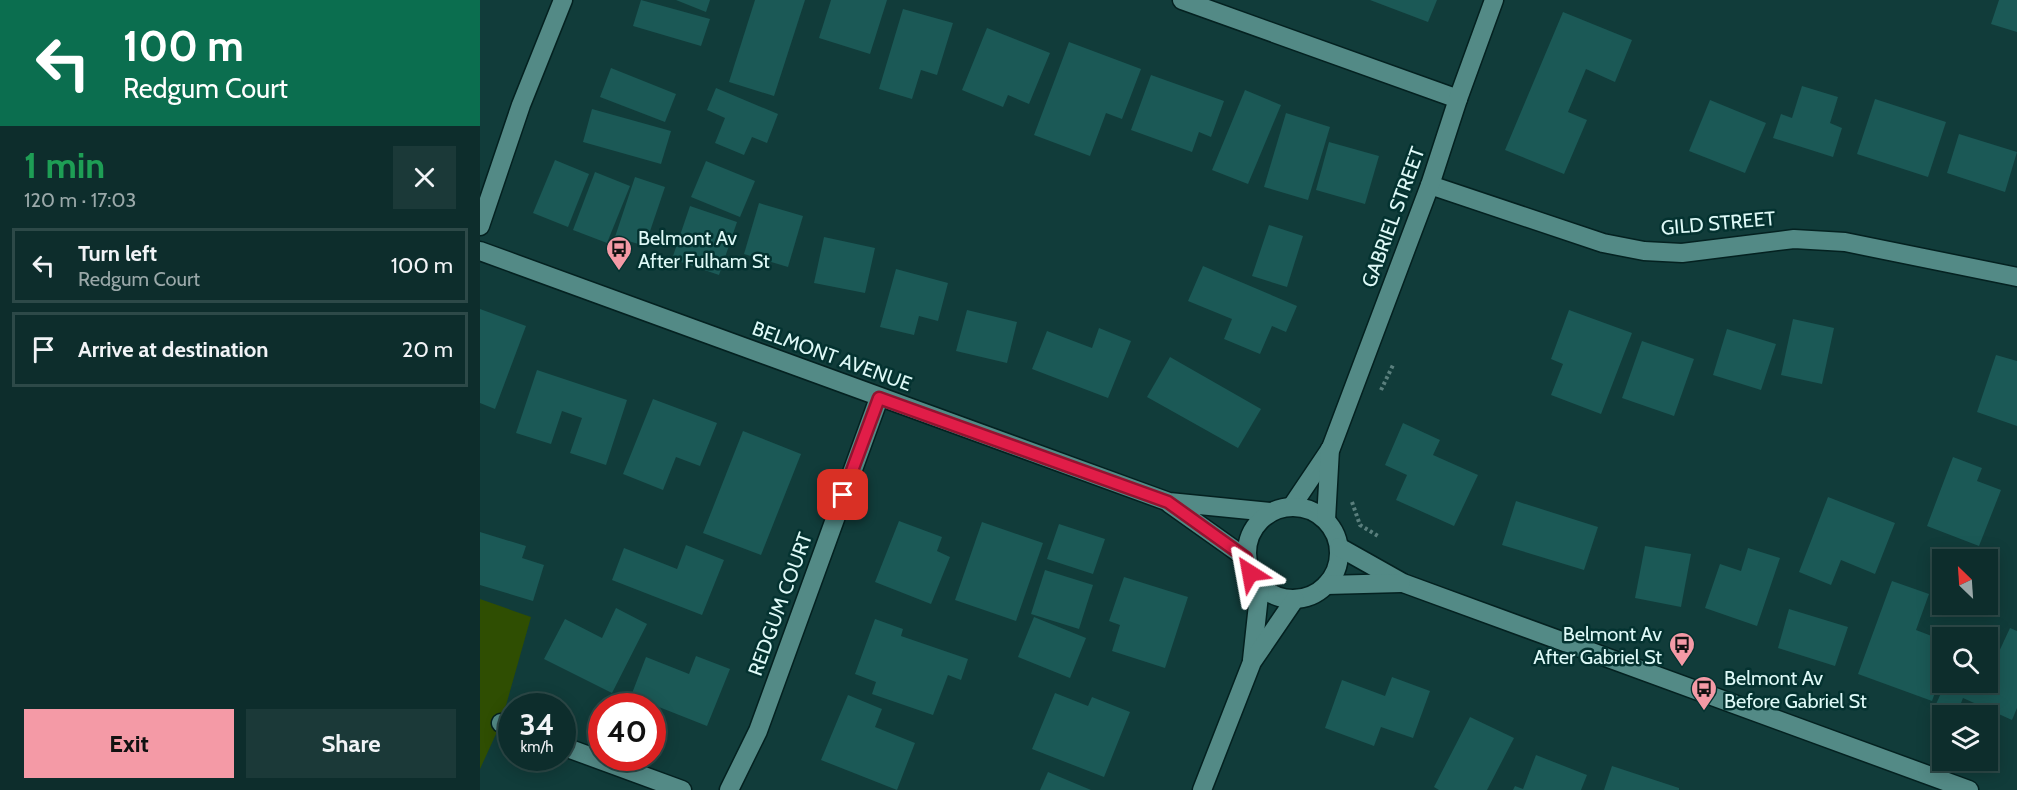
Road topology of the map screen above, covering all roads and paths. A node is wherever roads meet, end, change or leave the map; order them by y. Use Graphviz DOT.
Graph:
graph roads {
  1 [pos="563,0"];
  2 [pos="1182,0"];
  3 [pos="1494,0"];
  4 [pos="1458,99"];
  5 [pos="1430,185"];
  6 [pos="480,226"];
  7 [pos="480,251"];
  8 [pos="2017,277"];
  9 [pos="1394,363"];
  10 [pos="879,398"];
  11 [pos="1376,399"];
  12 [pos="1330,448"];
  13 [pos="1350,496"];
  14 [pos="1168,502"];
  15 [pos="1292,506"];
  16 [pos="1270,512"];
  17 [pos="1326,520"];
  18 [pos="1378,536"];
  19 [pos="1339,547"];
  20 [pos="1246,558"];
  21 [pos="1403,583"];
  22 [pos="1326,585"];
  23 [pos="1260,586"];
  24 [pos="1295,599"];
  25 [pos="1252,662"];
  26 [pos="576,751"];
  27 [pos="682,790"];
  28 [pos="729,790"];
  29 [pos="1202,790"];
  30 [pos="1969,790"];
  1 -- 6 [label="street"];
  2 -- 4 [label="street"];
  3 -- 4 [label="street, GABRIEL STREET"];
  4 -- 5 [label="street, GABRIEL STREET"];
  5 -- 8 [label="street, GILD STREET"];
  5 -- 12 [label="street, GABRIEL STREET"];
  7 -- 10 [label="street, BELMONT AVENUE"];
  9 -- 11 [label="path"];
  10 -- 14 [label="street, BELMONT AVENUE"];
  10 -- 28 [label="street, REDGUM COURT"];
  12 -- 15 [label="street, GABRIEL STREET"];
  12 -- 17 [label="street, GABRIEL STREET"];
  13 -- 18 [label="path"];
  14 -- 16 [label="street, BELMONT AVENUE"];
  14 -- 20 [label="street, BELMONT AVENUE"];
  15 -- 16 [label="street"];
  15 -- 17 [label="street"];
  16 -- 20 [label="street"];
  17 -- 19 [label="street"];
  19 -- 21 [label="street"];
  19 -- 22 [label="street"];
  20 -- 23 [label="street"];
  21 -- 22 [label="street"];
  21 -- 30 [label="street"];
  22 -- 24 [label="street"];
  23 -- 24 [label="street"];
  23 -- 25 [label="street"];
  24 -- 25 [label="street"];
  25 -- 29 [label="street"];
  26 -- 27 [label="street"];
}
